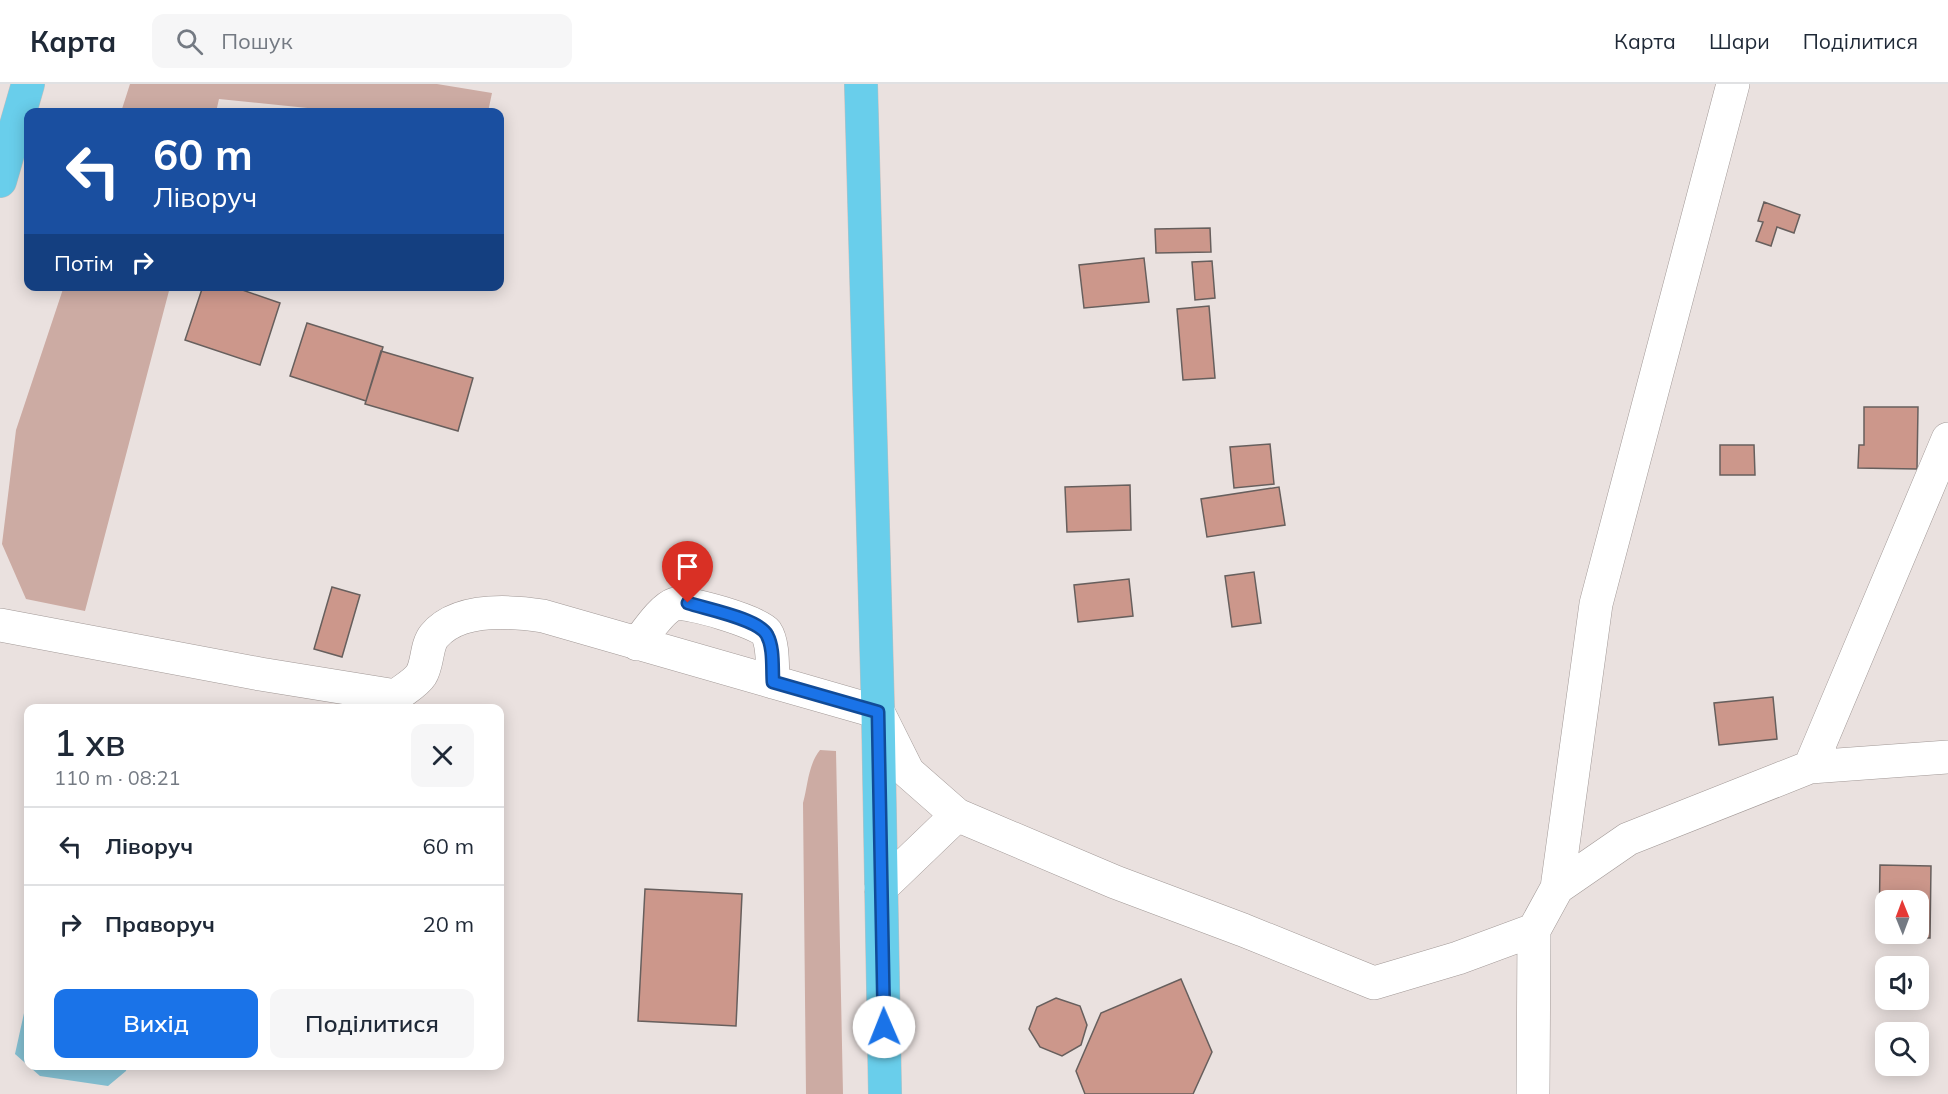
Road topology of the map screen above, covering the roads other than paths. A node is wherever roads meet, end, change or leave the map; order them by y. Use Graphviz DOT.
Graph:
graph roads {
  1 [pos="28,84"];
  2 [pos="861,84"];
  3 [pos="1733,84"];
  4 [pos="0,181"];
  5 [pos="1948,440"];
  6 [pos="0,626"];
  7 [pos="637,644"];
  8 [pos="773,682"];
  9 [pos="878,712"];
  10 [pos="1948,757"];
  11 [pos="1810,767"];
  12 [pos="957,815"];
  13 [pos="881,888"];
  14 [pos="1557,888"];
  15 [pos="1534,930"];
  16 [pos="885,1094"];
  17 [pos="1533,1094"];
  1 -- 4 [label="highway"];
  2 -- 9 [label="highway"];
  3 -- 14 [label="street"];
  5 -- 11 [label="street"];
  6 -- 7 [label="street"];
  7 -- 8 [label="street"];
  7 -- 8 [label="street"];
  8 -- 9 [label="street"];
  9 -- 12 [label="street"];
  9 -- 13 [label="highway"];
  10 -- 11 [label="street"];
  11 -- 14 [label="street"];
  12 -- 13 [label="street"];
  12 -- 15 [label="street"];
  13 -- 16 [label="highway"];
  14 -- 15 [label="street"];
  15 -- 17 [label="street"];
}
